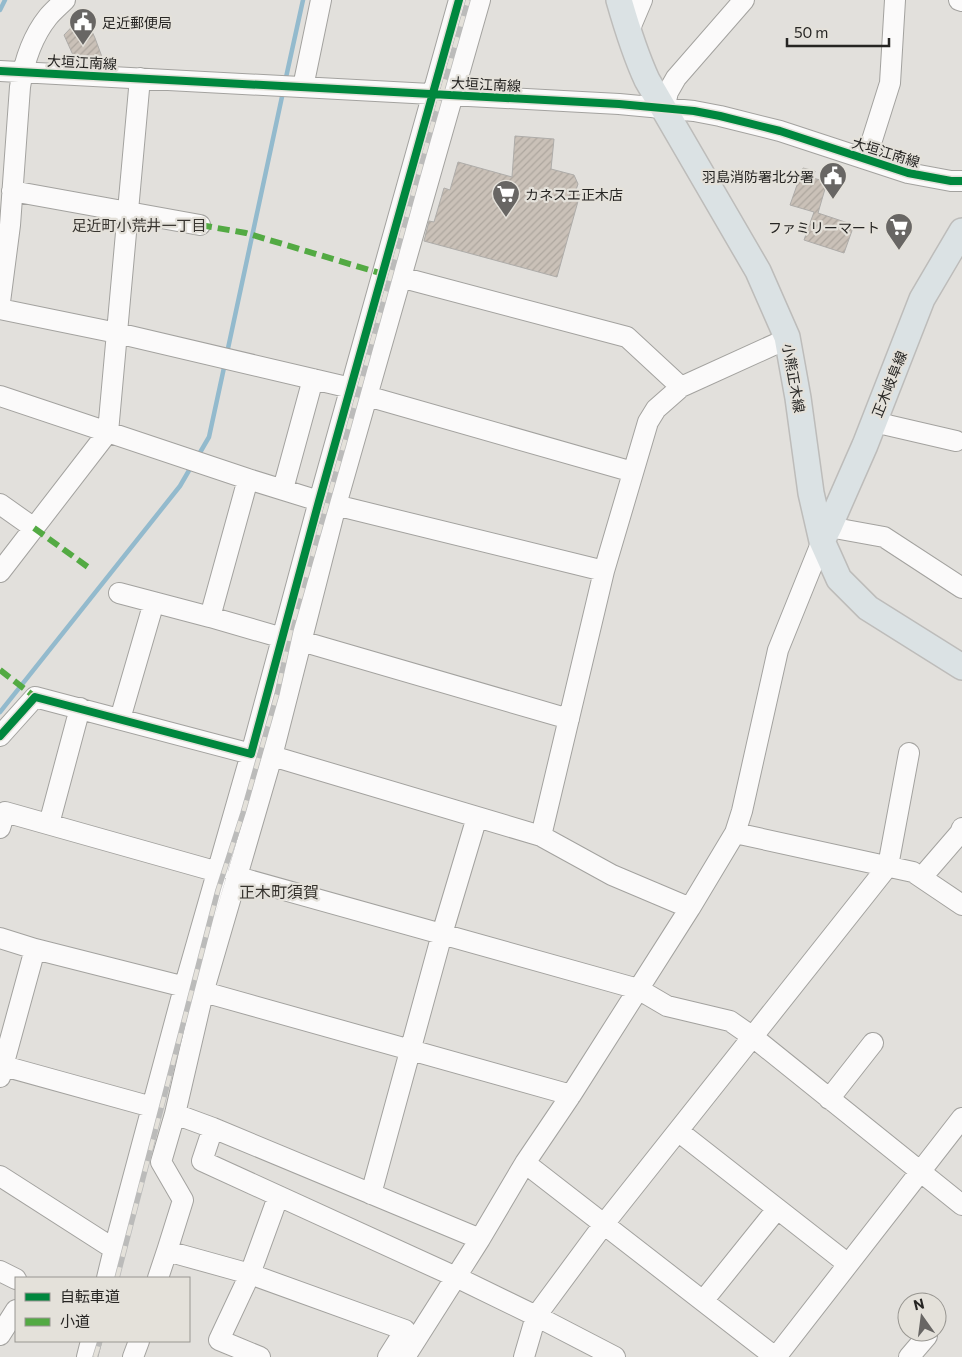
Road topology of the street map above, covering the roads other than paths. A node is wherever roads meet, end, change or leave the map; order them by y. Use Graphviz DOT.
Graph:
graph roads {
  1 [pos="65,0"];
  2 [pos="322,0"];
  3 [pos="459,0"];
  4 [pos="480,0"];
  5 [pos="619,0"];
  6 [pos="642,0"];
  7 [pos="744,0"];
  8 [pos="895,0"];
  9 [pos="628,32"];
  10 [pos="0,71"];
  11 [pos="23,71"];
  12 [pos="140,78"];
  13 [pos="303,87"];
  14 [pos="443,94"];
  15 [pos="664,108"];
  16 [pos="866,159"];
  17 [pos="962,181"];
  18 [pos="12,191"];
  19 [pos="128,212"];
  20 [pos="5,224"];
  21 [pos="200,225"];
  22 [pos="962,231"];
  23 [pos="400,277"];
  24 [pos="0,302"];
  25 [pos="0,309"];
  26 [pos="117,333"];
  27 [pos="787,337"];
  28 [pos="313,379"];
  29 [pos="681,386"];
  30 [pos="359,392"];
  31 [pos="0,396"];
  32 [pos="874,422"];
  33 [pos="108,432"];
  34 [pos="956,441"];
  35 [pos="633,472"];
  36 [pos="248,479"];
  37 [pos="283,489"];
  38 [pos="328,503"];
  39 [pos="0,504"];
  40 [pos="34,528"];
  41 [pos="826,534"];
  42 [pos="604,571"];
  43 [pos="0,572"];
  44 [pos="962,588"];
  45 [pos="119,593"];
  46 [pos="154,602"];
  47 [pos="210,617"];
  48 [pos="292,639"];
  49 [pos="962,667"];
  50 [pos="80,708"];
  51 [pos="120,719"];
  52 [pos="568,719"];
  53 [pos="0,736"];
  54 [pos="909,753"];
  55 [pos="251,754"];
  56 [pos="272,756"];
  57 [pos="2,817"];
  58 [pos="477,817"];
  59 [pos="49,824"];
  60 [pos="962,828"];
  61 [pos="735,833"];
  62 [pos="541,836"];
  63 [pos="888,866"];
  64 [pos="218,872"];
  65 [pos="922,877"];
  66 [pos="245,879"];
  67 [pos="962,905"];
  68 [pos="690,908"];
  69 [pos="442,934"];
  70 [pos="0,938"];
  71 [pos="35,949"];
  72 [pos="184,988"];
  73 [pos="638,989"];
  74 [pos="203,993"];
  75 [pos="753,1037"];
  76 [pos="873,1043"];
  77 [pos="410,1051"];
  78 [pos="1,1069"];
  79 [pos="571,1095"];
  80 [pos="830,1099"];
  81 [pos="152,1107"];
  82 [pos="175,1114"];
  83 [pos="962,1118"];
  84 [pos="213,1128"];
  85 [pos="678,1131"];
  86 [pos="525,1163"];
  87 [pos="920,1172"];
  88 [pos="0,1176"];
  89 [pos="371,1194"];
  90 [pos="278,1197"];
  91 [pos="962,1205"];
  92 [pos="777,1209"];
  93 [pos="604,1224"];
  94 [pos="480,1239"];
  95 [pos="114,1249"];
  96 [pos="167,1250"];
  97 [pos="848,1264"];
  98 [pos="0,1271"];
  99 [pos="250,1274"];
  100 [pos="107,1277"];
  101 [pos="158,1277"];
  102 [pos="456,1277"];
  103 [pos="15,1278"];
  104 [pos="703,1301"];
  105 [pos="15,1312"];
  106 [pos="536,1316"];
  107 [pos="0,1335"];
  108 [pos="91,1342"];
  109 [pos="138,1342"];
  110 [pos="921,1342"];
  111 [pos="87,1357"];
  112 [pos="133,1357"];
  113 [pos="260,1357"];
  114 [pos="388,1357"];
  115 [pos="405,1357"];
  116 [pos="524,1357"];
  117 [pos="615,1357"];
  118 [pos="775,1357"];
  119 [pos="909,1357"];
  1 -- 11 [label="street"];
  2 -- 13 [label="street"];
  3 -- 14 [label="street"];
  4 -- 14 [label="street"];
  5 -- 9 [label="main road, 小熊正木線"];
  6 -- 9 [label="street"];
  7 -- 15 [label="street"];
  8 -- 16 [label="street"];
  9 -- 15 [label="main road, 小熊正木線"];
  10 -- 11 [label="street, 大垣江南線"];
  11 -- 12 [label="street, 大垣江南線"];
  11 -- 18 [label="street"];
  12 -- 13 [label="street, 大垣江南線"];
  12 -- 19 [label="street"];
  13 -- 14 [label="street, 大垣江南線"];
  14 -- 15 [label="street, 大垣江南線"];
  14 -- 23 [label="street"];
  14 -- 30 [label="street"];
  15 -- 16 [label="street, 大垣江南線"];
  15 -- 27 [label="main road, 小熊正木線"];
  16 -- 17 [label="street, 大垣江南線"];
  18 -- 19 [label="street"];
  18 -- 20 [label="street"];
  19 -- 21 [label="street"];
  19 -- 26 [label="street"];
  20 -- 24 [label="street"];
  22 -- 32 [label="main road, 正木岐阜線"];
  23 -- 29 [label="street"];
  23 -- 30 [label="street"];
  25 -- 26 [label="street"];
  26 -- 28 [label="street"];
  26 -- 33 [label="street"];
  27 -- 29 [label="street"];
  27 -- 41 [label="main road, 小熊正木線"];
  28 -- 30 [label="street"];
  28 -- 37 [label="street"];
  29 -- 35 [label="street"];
  30 -- 35 [label="street"];
  30 -- 38 [label="street"];
  31 -- 33 [label="street"];
  32 -- 34 [label="street"];
  32 -- 41 [label="main road, 正木岐阜線"];
  33 -- 36 [label="street"];
  33 -- 40 [label="street"];
  35 -- 42 [label="street"];
  36 -- 37 [label="street"];
  36 -- 47 [label="street"];
  37 -- 38 [label="street"];
  38 -- 42 [label="street"];
  38 -- 48 [label="street"];
  39 -- 40 [label="street"];
  40 -- 43 [label="street"];
  41 -- 44 [label="street"];
  41 -- 49 [label="main road, 小熊正木線"];
  41 -- 61 [label="street"];
  42 -- 52 [label="street"];
  45 -- 46 [label="street"];
  46 -- 47 [label="street"];
  46 -- 51 [label="street"];
  47 -- 48 [label="street"];
  48 -- 52 [label="street"];
  48 -- 55 [label="street"];
  48 -- 56 [label="street"];
  50 -- 51 [label="street"];
  50 -- 53 [label="street"];
  50 -- 59 [label="street"];
  51 -- 55 [label="street"];
  52 -- 62 [label="street"];
  54 -- 63 [label="street"];
  55 -- 64 [label="street"];
  56 -- 58 [label="street"];
  56 -- 74 [label="street"];
  57 -- 59 [label="street"];
  58 -- 62 [label="street"];
  58 -- 69 [label="street"];
  59 -- 64 [label="street"];
  60 -- 65 [label="street"];
  61 -- 63 [label="street"];
  61 -- 68 [label="street"];
  62 -- 68 [label="street"];
  63 -- 65 [label="street"];
  63 -- 75 [label="street"];
  64 -- 72 [label="street"];
  65 -- 67 [label="street"];
  66 -- 69 [label="street"];
  68 -- 73 [label="street"];
  69 -- 73 [label="street"];
  69 -- 77 [label="street"];
  70 -- 71 [label="street"];
  71 -- 72 [label="street"];
  71 -- 78 [label="street"];
  72 -- 74 [label="street"];
  72 -- 81 [label="street"];
  73 -- 75 [label="street"];
  73 -- 79 [label="street"];
  74 -- 77 [label="street"];
  74 -- 82 [label="street"];
  75 -- 80 [label="street"];
  75 -- 85 [label="street"];
  76 -- 80 [label="street"];
  77 -- 79 [label="street"];
  77 -- 89 [label="street"];
  78 -- 81 [label="street"];
  79 -- 86 [label="street"];
  80 -- 87 [label="street"];
  81 -- 95 [label="street"];
  82 -- 84 [label="street"];
  82 -- 96 [label="street"];
  83 -- 87 [label="street"];
  84 -- 89 [label="street"];
  84 -- 90 [label="street"];
  85 -- 92 [label="street"];
  85 -- 93 [label="street"];
  86 -- 93 [label="street"];
  86 -- 94 [label="street"];
  87 -- 91 [label="street"];
  87 -- 97 [label="street"];
  88 -- 95 [label="street"];
  89 -- 94 [label="street"];
  90 -- 99 [label="street"];
  90 -- 102 [label="street"];
  92 -- 97 [label="street"];
  92 -- 104 [label="street"];
  93 -- 104 [label="street"];
  93 -- 106 [label="street"];
  94 -- 102 [label="street"];
  95 -- 100 [label="street"];
  96 -- 99 [label="street"];
  96 -- 101 [label="street"];
  97 -- 118 [label="street"];
  98 -- 103 [label="street"];
  99 -- 113 [label="street"];
  99 -- 114 [label="street"];
  102 -- 106 [label="street"];
  102 -- 115 [label="street"];
  104 -- 118 [label="street"];
  105 -- 107 [label="street"];
  106 -- 116 [label="street"];
  106 -- 117 [label="street"];
  108 -- 111 [label="street"];
  109 -- 112 [label="street"];
  110 -- 119 [label="street"];
}
